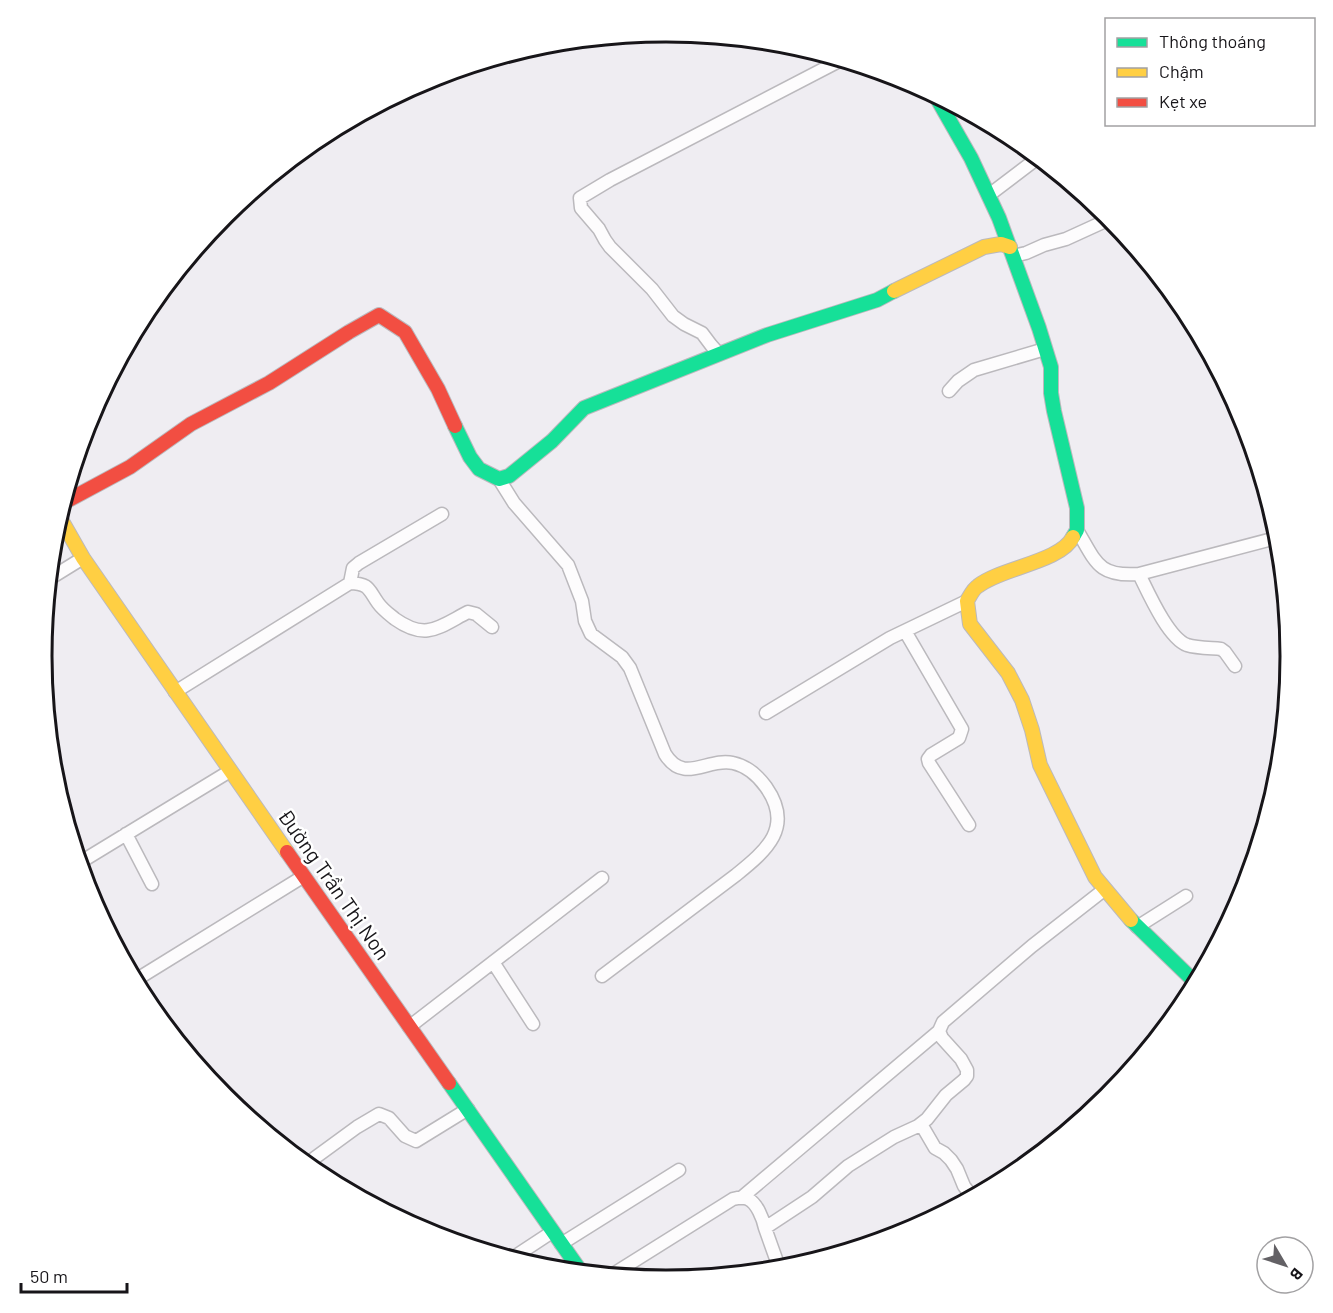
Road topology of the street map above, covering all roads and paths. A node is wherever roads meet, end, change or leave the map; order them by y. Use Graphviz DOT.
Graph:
graph roads {
  1 [pos="832,65"];
  2 [pos="942,107"];
  3 [pos="1032,162"];
  4 [pos="988,195"];
  5 [pos="1102,223"];
  6 [pos="1011,252"];
  7 [pos="1045,349"];
  8 [pos="719,354"];
  9 [pos="949,391"];
  10 [pos="499,479"];
  11 [pos="73,498"];
  12 [pos="442,514"];
  13 [pos="66,528"];
  14 [pos="1077,530"];
  15 [pos="1269,540"];
  16 [pos="83,558"];
  17 [pos="57,574"];
  18 [pos="1139,574"];
  19 [pos="350,583"];
  20 [pos="967,602"];
  21 [pos="492,627"];
  22 [pos="905,631"];
  23 [pos="1235,666"];
  24 [pos="175,692"];
  25 [pos="766,713"];
  26 [pos="230,771"];
  27 [pos="969,825"];
  28 [pos="126,834"];
  29 [pos="87,858"];
  30 [pos="304,876"];
  31 [pos="602,878"];
  32 [pos="152,884"];
  33 [pos="1105,889"];
  34 [pos="1185,896"];
  35 [pos="1137,927"];
  36 [pos="493,962"];
  37 [pos="602,976"];
  38 [pos="142,977"];
  39 [pos="1190,978"];
  40 [pos="533,1024"];
  41 [pos="409,1027"];
  42 [pos="939,1030"];
  43 [pos="468,1109"];
  44 [pos="921,1124"];
  45 [pos="314,1159"];
  46 [pos="679,1170"];
  47 [pos="968,1192"];
  48 [pos="741,1198"];
  49 [pos="765,1228"];
  50 [pos="552,1232"];
  51 [pos="561,1244"];
  52 [pos="520,1253"];
  53 [pos="777,1261"];
  54 [pos="576,1264"];
  55 [pos="621,1269"];
  1 -- 8 [label="street"];
  2 -- 4 [label="street"];
  3 -- 4 [label="street"];
  4 -- 6 [label="street"];
  5 -- 6 [label="street"];
  6 -- 7 [label="street"];
  6 -- 8 [label="street"];
  7 -- 9 [label="street"];
  7 -- 14 [label="street"];
  8 -- 10 [label="street"];
  10 -- 11 [label="street"];
  10 -- 37 [label="street"];
  12 -- 19 [label="street"];
  13 -- 16 [label="street, Đường Trần Thị Non"];
  14 -- 18 [label="street"];
  14 -- 20 [label="street"];
  15 -- 18 [label="street"];
  16 -- 17 [label="street"];
  16 -- 24 [label="street, Đường Trần Thị Non"];
  18 -- 23 [label="street"];
  19 -- 21 [label="street"];
  19 -- 24 [label="street"];
  20 -- 22 [label="street"];
  20 -- 33 [label="street"];
  22 -- 25 [label="street"];
  22 -- 27 [label="street"];
  24 -- 26 [label="street, Đường Trần Thị Non"];
  26 -- 28 [label="street"];
  26 -- 30 [label="street, Đường Trần Thị Non"];
  28 -- 29 [label="street"];
  28 -- 32 [label="street"];
  30 -- 38 [label="street"];
  30 -- 41 [label="street, Đường Trần Thị Non"];
  31 -- 36 [label="street"];
  33 -- 35 [label="street"];
  33 -- 42 [label="street"];
  34 -- 35 [label="street"];
  35 -- 39 [label="street"];
  36 -- 40 [label="street"];
  36 -- 41 [label="street"];
  41 -- 43 [label="street, Đường Trần Thị Non"];
  42 -- 44 [label="street"];
  42 -- 48 [label="street"];
  43 -- 45 [label="street"];
  43 -- 50 [label="street, Đường Trần Thị Non"];
  44 -- 47 [label="street"];
  44 -- 49 [label="street"];
  46 -- 51 [label="street"];
  48 -- 49 [label="street"];
  48 -- 55 [label="street"];
  49 -- 53 [label="street"];
  50 -- 51 [label="street, Đường Trần Thị Non"];
  50 -- 52 [label="street"];
  51 -- 54 [label="street, Đường Trần Thị Non"];
}
